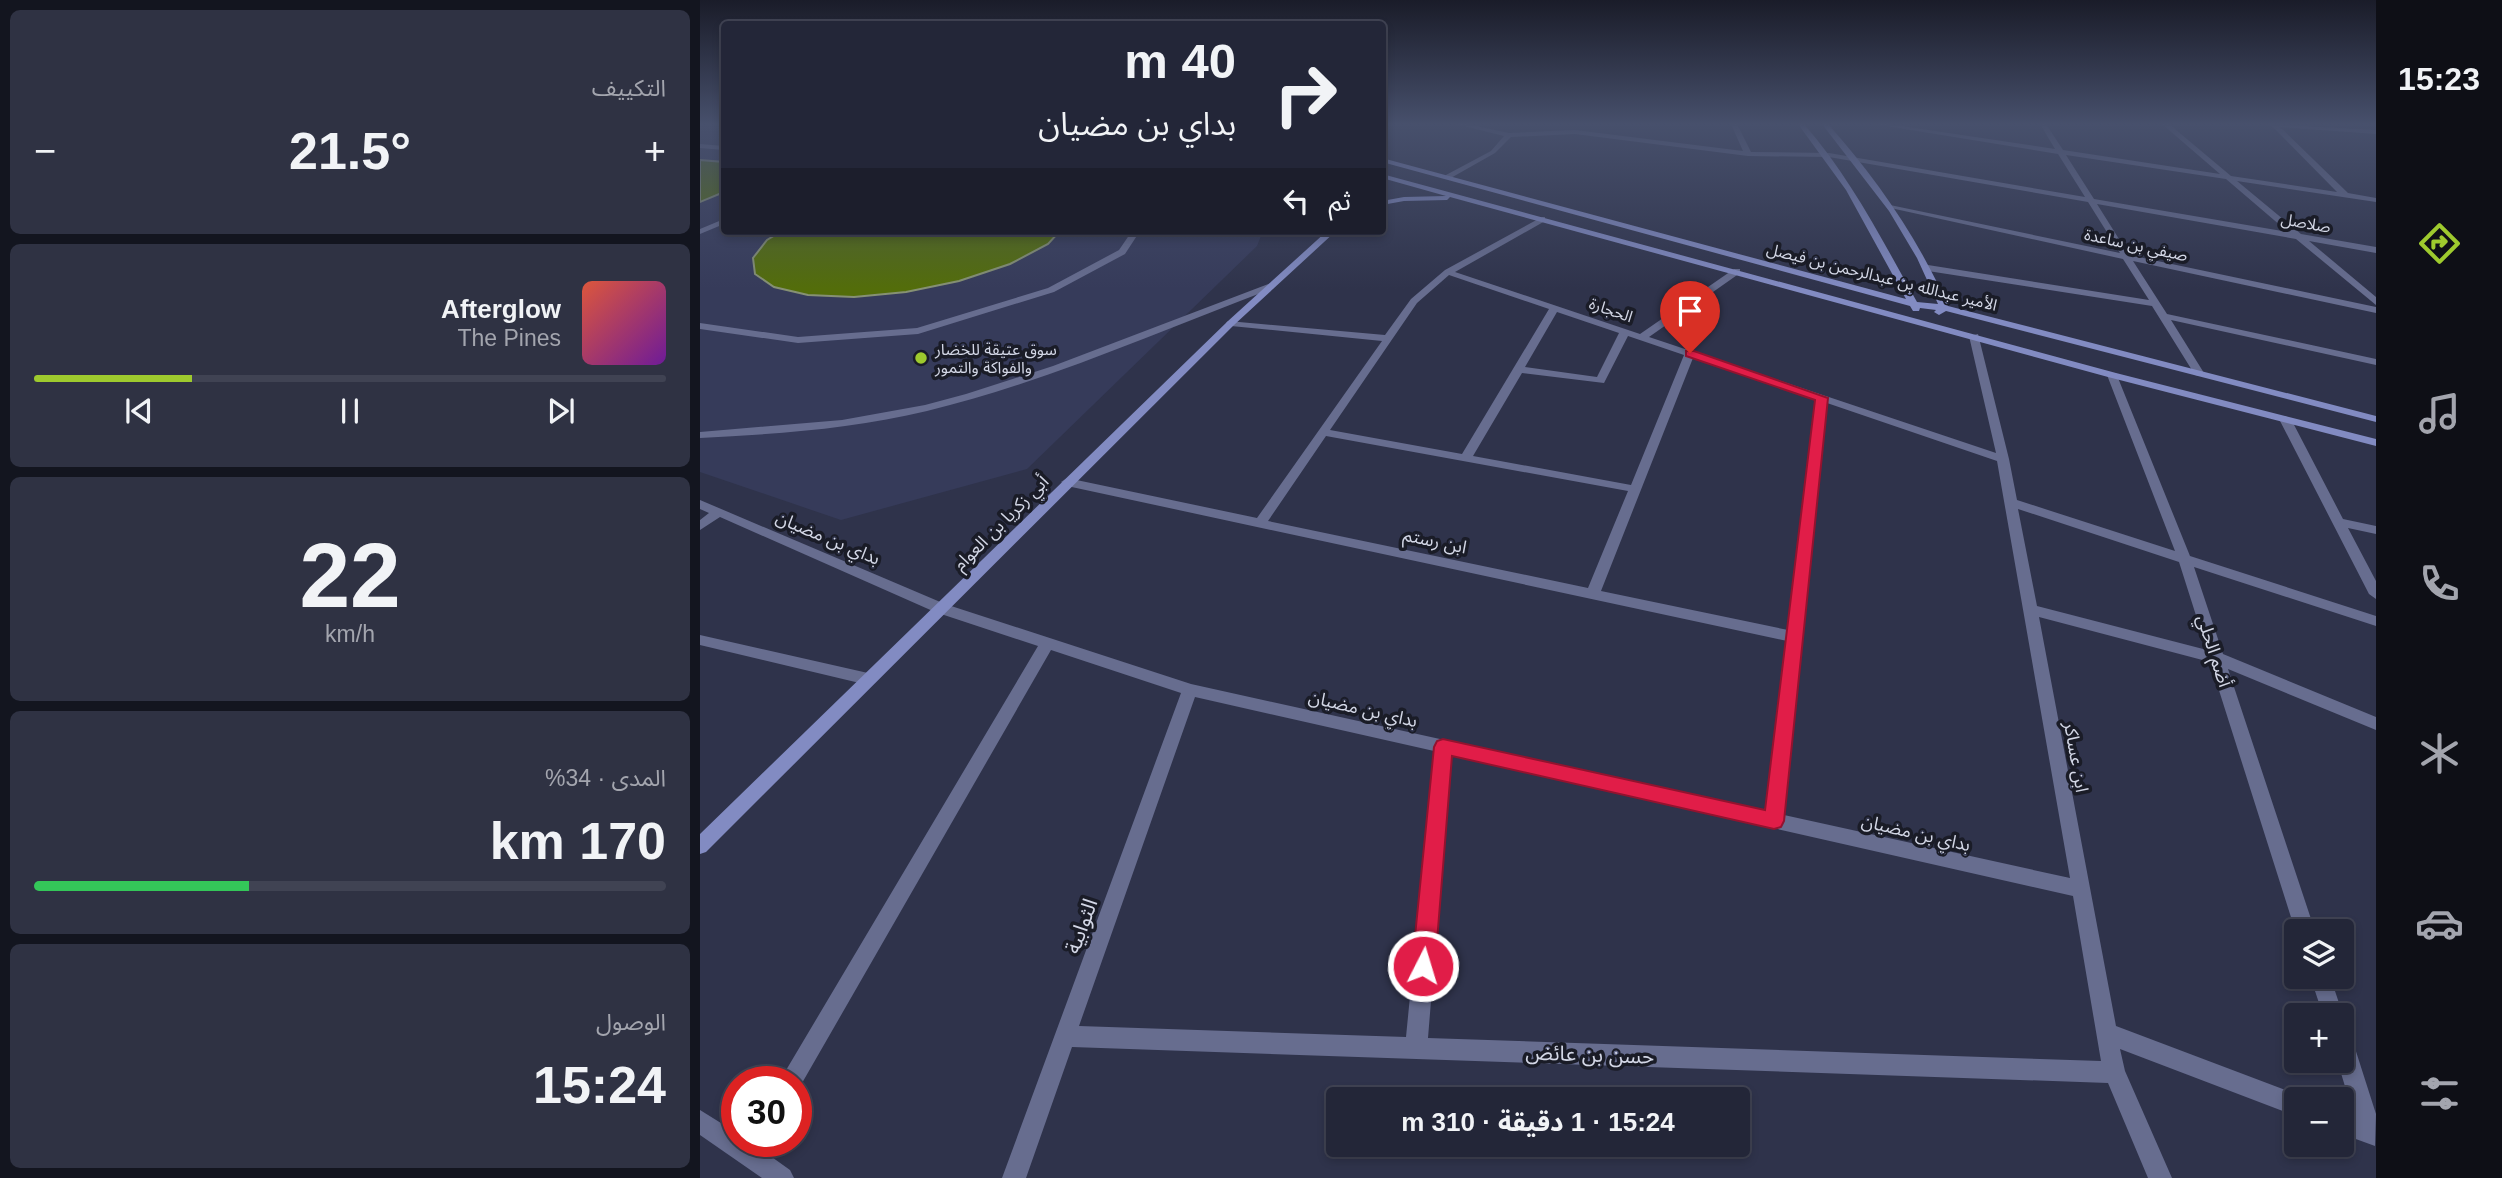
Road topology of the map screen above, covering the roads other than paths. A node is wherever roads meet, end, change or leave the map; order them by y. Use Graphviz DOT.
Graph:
graph roads {
  1 [pos="1456,179"];
  2 [pos="1844,179"];
  3 [pos="1871,179"];
  4 [pos="1963,179"];
  5 [pos="2077,179"];
  6 [pos="2230,179"];
  7 [pos="2241,179"];
  8 [pos="2329,179"];
  9 [pos="1386,180"];
  10 [pos="2345,195"];
  11 [pos="1469,199"];
  12 [pos="2376,200"];
  13 [pos="2091,201"];
  14 [pos="1386,203"];
  15 [pos="1890,207"];
  16 [pos="1542,219"];
  17 [pos="721,222"];
  18 [pos="700,232"];
  19 [pos="1133,235"];
  20 [pos="1328,235"];
  21 [pos="2298,236"];
  22 [pos="2376,250"];
  23 [pos="2127,257"];
  24 [pos="1928,268"];
  25 [pos="1737,271"];
  26 [pos="1448,272"];
  27 [pos="1271,286"];
  28 [pos="2376,302"];
  29 [pos="1913,304"];
  30 [pos="2156,304"];
  31 [pos="1555,307"];
  32 [pos="1944,308"];
  33 [pos="2376,310"];
  34 [pos="2164,316"];
  35 [pos="1231,323"];
  36 [pos="1924,323"];
  37 [pos="700,326"];
  38 [pos="1625,331"];
  39 [pos="1974,336"];
  40 [pos="1642,337"];
  41 [pos="1386,338"];
  42 [pos="1690,353"];
  43 [pos="2376,362"];
  44 [pos="1519,369"];
  45 [pos="2199,373"];
  46 [pos="2112,375"];
  47 [pos="1822,398"];
  48 [pos="2285,419"];
  49 [pos="2376,419"];
  50 [pos="1322,432"];
  51 [pos="700,435"];
  52 [pos="2376,443"];
  53 [pos="1466,458"];
  54 [pos="2003,459"];
  55 [pos="1067,482"];
  56 [pos="1635,489"];
  57 [pos="2010,502"];
  58 [pos="700,504"];
  59 [pos="719,512"];
  60 [pos="2339,522"];
  61 [pos="1260,523"];
  62 [pos="700,526"];
  63 [pos="2376,530"];
  64 [pos="2184,557"];
  65 [pos="1593,594"];
  66 [pos="2376,594"];
  67 [pos="940,608"];
  68 [pos="2029,609"];
  69 [pos="2376,621"];
  70 [pos="1794,637"];
  71 [pos="700,640"];
  72 [pos="1046,643"];
  73 [pos="2217,658"];
  74 [pos="868,679"];
  75 [pos="1191,690"];
  76 [pos="2376,724"];
  77 [pos="1443,747"];
  78 [pos="1774,821"];
  79 [pos="700,846"];
  80 [pos="2081,890"];
  81 [pos="2301,919"];
  82 [pos="2107,1033"];
  83 [pos="1065,1036"];
  84 [pos="1416,1048"];
  85 [pos="799,1066"];
  86 [pos="2114,1072"];
  87 [pos="2353,1073"];
  88 [pos="2284,1100"];
  89 [pos="700,1121"];
  90 [pos="2354,1128"];
  91 [pos="721,1132"];
  92 [pos="2374,1135"];
  93 [pos="761,1157"];
  94 [pos="782,1178"];
  95 [pos="1014,1178"];
  96 [pos="2160,1178"];
  1 -- 29 [label="street, الأمير عبدالله بن عبدالرحمن بن فيصل"];
  2 -- 29 [label="street"];
  3 -- 15 [label="street"];
  4 -- 13 [label="street, صلاصل"];
  5 -- 13 [label="street"];
  6 -- 21 [label="street"];
  7 -- 10 [label="street"];
  8 -- 10 [label="street"];
  9 -- 11 [label="street, الأمير عبدالله بن عبدالرحمن بن فيصل"];
  10 -- 12 [label="street"];
  11 -- 14 [label="street, الأمير عبدالله بن عبدالرحمن بن فيصل"];
  11 -- 16 [label="street, الأمير عبدالله بن عبدالرحمن بن فيصل"];
  13 -- 21 [label="street, صلاصل"];
  13 -- 23 [label="street"];
  15 -- 23 [label="street, صيفي بن ساعدة"];
  15 -- 24 [label="street"];
  16 -- 25 [label="street, الأمير عبدالله بن عبدالرحمن بن فيصل"];
  16 -- 26 [label="street"];
  17 -- 18 [label="street"];
  19 -- 37 [label="street"];
  20 -- 27 [label="street, أبي زكريا بن العوام"];
  21 -- 22 [label="street, صلاصل"];
  21 -- 28 [label="street"];
  23 -- 30 [label="street"];
  23 -- 33 [label="street, صيفي بن ساعدة"];
  24 -- 30 [label="street"];
  24 -- 32 [label="street"];
  25 -- 36 [label="street, الأمير عبدالله بن عبدالرحمن بن فيصل"];
  25 -- 40 [label="street"];
  26 -- 31 [label="street, الحجارة"];
  26 -- 41 [label="street"];
  27 -- 35 [label="street, أبي زكريا بن العوام"];
  27 -- 51 [label="street"];
  29 -- 32 [label="street, الأمير عبدالله بن عبدالرحمن بن فيصل"];
  29 -- 36 [label="street"];
  30 -- 34 [label="street"];
  31 -- 38 [label="street, الحجارة"];
  31 -- 44 [label="street"];
  32 -- 36 [label="street"];
  32 -- 45 [label="street, الأمير عبدالله بن عبدالرحمن بن فيصل"];
  34 -- 43 [label="street"];
  34 -- 45 [label="street"];
  35 -- 41 [label="street"];
  35 -- 55 [label="street, أبي زكريا بن العوام"];
  36 -- 39 [label="street, الأمير عبدالله بن عبدالرحمن بن فيصل"];
  38 -- 40 [label="street, الحجارة"];
  38 -- 44 [label="street"];
  39 -- 46 [label="street, الأمير عبدالله بن عبدالرحمن بن فيصل"];
  39 -- 54 [label="street, ابن عساكر"];
  40 -- 42 [label="street, الحجارة"];
  41 -- 50 [label="street"];
  42 -- 47 [label="street, الحجارة"];
  42 -- 56 [label="street"];
  44 -- 53 [label="street"];
  45 -- 49 [label="street, الأمير عبدالله بن عبدالرحمن بن فيصل"];
  46 -- 48 [label="street, الأمير عبدالله بن عبدالرحمن بن فيصل"];
  46 -- 64 [label="street, أضم الحلي"];
  47 -- 54 [label="street, الحجارة"];
  47 -- 70 [label="street"];
  48 -- 52 [label="street, الأمير عبدالله بن عبدالرحمن بن فيصل"];
  48 -- 60 [label="street"];
  50 -- 53 [label="street"];
  50 -- 61 [label="street"];
  53 -- 56 [label="street"];
  54 -- 57 [label="street, ابن عساكر"];
  55 -- 61 [label="street, ابن رستم"];
  55 -- 67 [label="street, أبي زكريا بن العوام"];
  56 -- 65 [label="street"];
  57 -- 64 [label="street"];
  57 -- 68 [label="street, ابن عساكر"];
  58 -- 59 [label="street, بداي بن مضيان"];
  59 -- 62 [label="street"];
  59 -- 67 [label="street, بداي بن مضيان"];
  60 -- 63 [label="street"];
  60 -- 66 [label="street"];
  61 -- 65 [label="street, ابن رستم"];
  64 -- 69 [label="street"];
  64 -- 73 [label="street, أضم الحلي"];
  65 -- 70 [label="street, ابن رستم"];
  67 -- 72 [label="street, بداي بن مضيان"];
  67 -- 74 [label="street, أبي زكريا بن العوام"];
  68 -- 73 [label="street"];
  68 -- 80 [label="street, ابن عساكر"];
  70 -- 78 [label="street"];
  71 -- 74 [label="street"];
  72 -- 75 [label="street, بداي بن مضيان"];
  72 -- 85 [label="street"];
  73 -- 76 [label="street"];
  73 -- 81 [label="street, أضم الحلي"];
  74 -- 79 [label="street, أبي زكريا بن العوام"];
  75 -- 77 [label="street, بداي بن مضيان"];
  75 -- 83 [label="street, الثوابية"];
  77 -- 78 [label="street, بداي بن مضيان"];
  77 -- 84 [label="street"];
  78 -- 80 [label="street, بداي بن مضيان"];
  80 -- 82 [label="street, ابن عساكر"];
  82 -- 86 [label="street, ابن عساكر"];
  82 -- 88 [label="street"];
  83 -- 84 [label="street, حسن بن عائض"];
  83 -- 95 [label="street, الثوابية"];
  84 -- 86 [label="street, حسن بن عائض"];
  86 -- 96 [label="street, ابن عساكر"];
  87 -- 92 [label="street"];
  89 -- 91 [label="street"];
  90 -- 92 [label="street"];
  93 -- 94 [label="street"];
}
